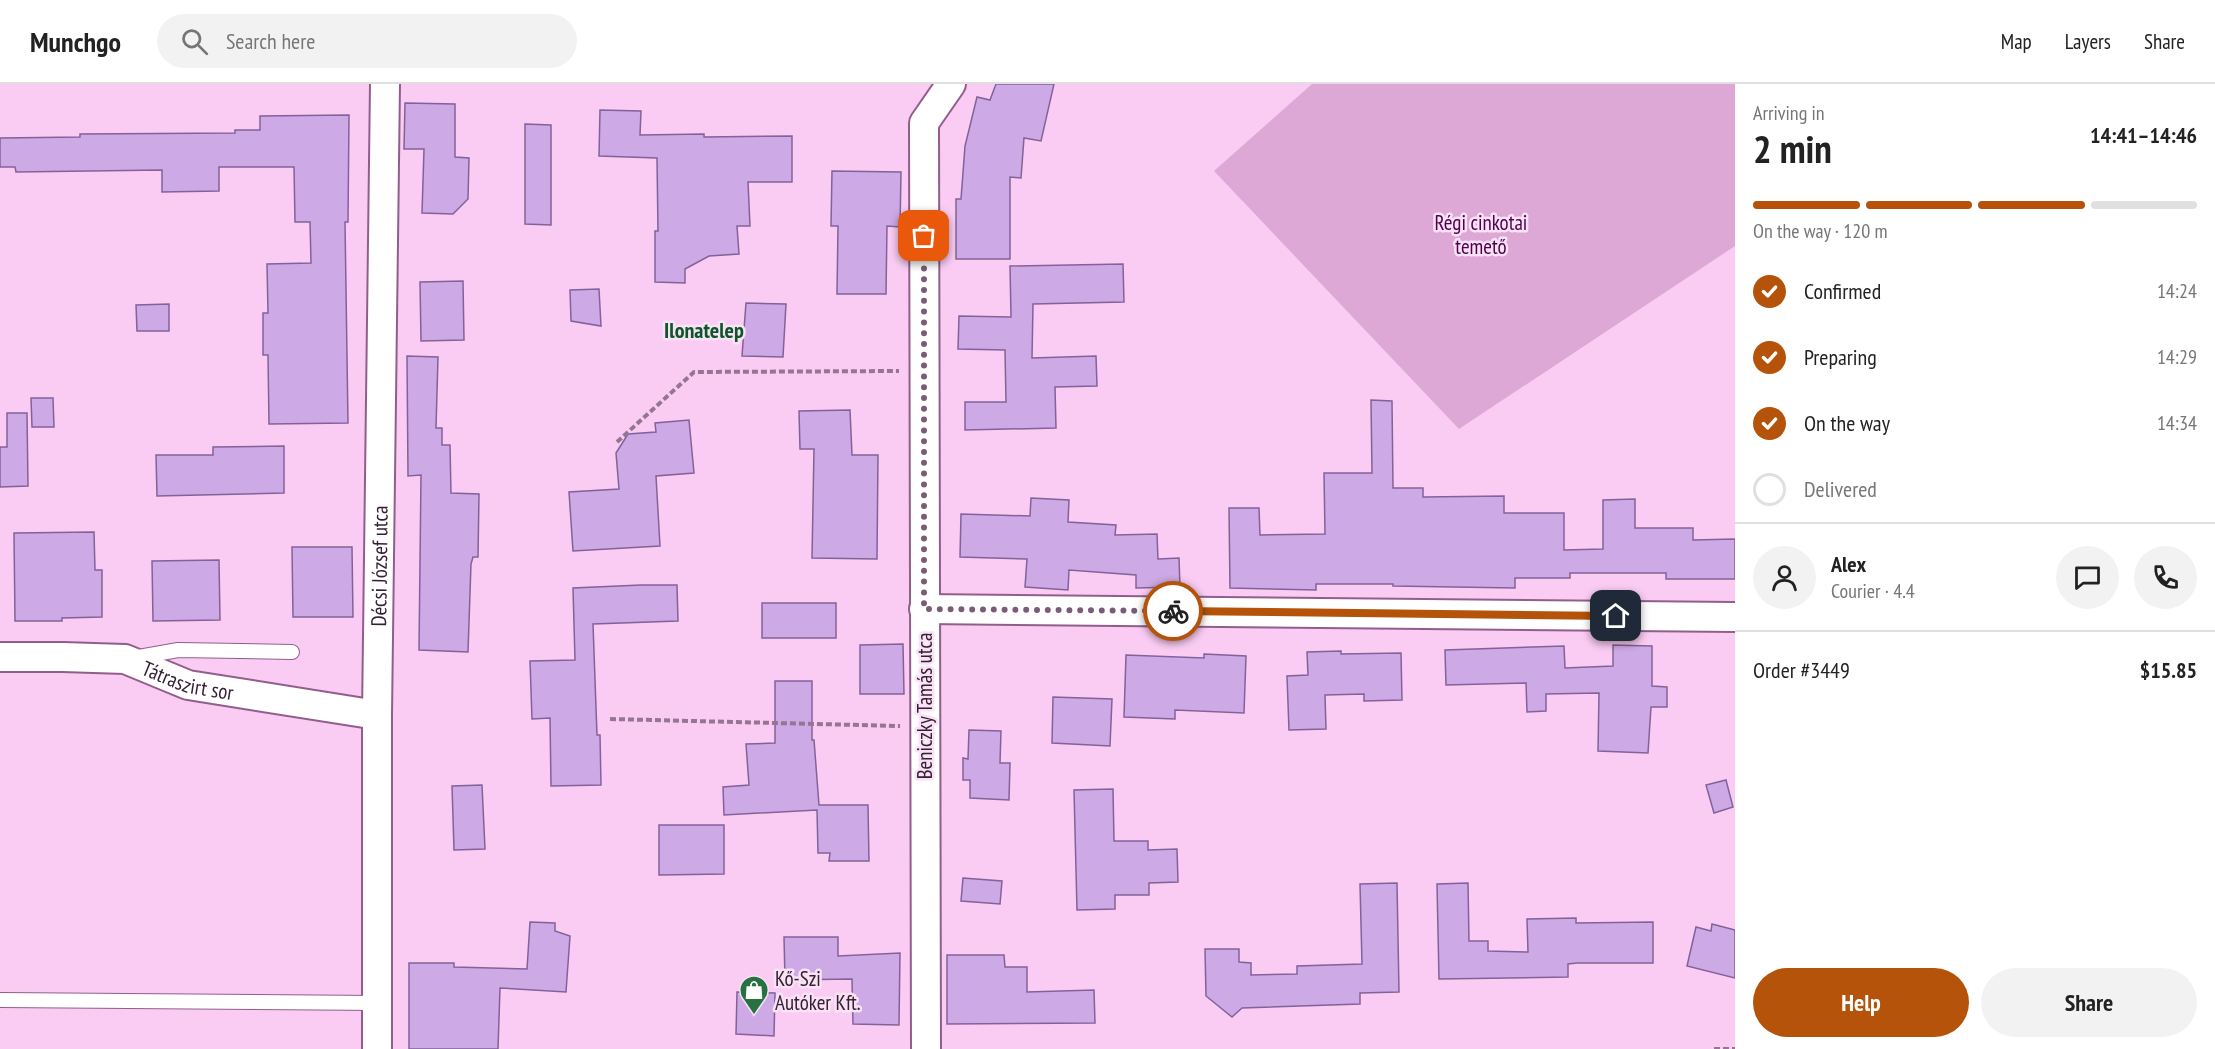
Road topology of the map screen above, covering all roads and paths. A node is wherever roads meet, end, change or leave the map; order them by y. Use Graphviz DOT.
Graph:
graph roads {
  1 [pos="385,84"];
  2 [pos="951,84"];
  3 [pos="924,370"];
  4 [pos="617,442"];
  5 [pos="924,609"];
  6 [pos="1735,617"];
  7 [pos="292,652"];
  8 [pos="0,657"];
  9 [pos="125,659"];
  10 [pos="377,715"];
  11 [pos="610,719"];
  12 [pos="925,726"];
  13 [pos="0,1000"];
  14 [pos="377,1003"];
  15 [pos="377,1049"];
  16 [pos="926,1049"];
  17 [pos="1714,1049"];
  18 [pos="1735,1049"];
  1 -- 10 [label="street, Décsi József utca"];
  2 -- 3 [label="street, Beniczky Tamás utca"];
  3 -- 4 [label="path"];
  3 -- 5 [label="street, Beniczky Tamás utca"];
  5 -- 6 [label="street"];
  5 -- 12 [label="street, Beniczky Tamás utca"];
  7 -- 9 [label="lane"];
  8 -- 9 [label="street, Tátraszirt sor"];
  9 -- 10 [label="street, Tátraszirt sor"];
  10 -- 14 [label="street, Décsi József utca"];
  11 -- 12 [label="path"];
  12 -- 16 [label="street, Beniczky Tamás utca"];
  13 -- 14 [label="lane"];
  14 -- 15 [label="street, Décsi József utca"];
  17 -- 18 [label="path"];
}
